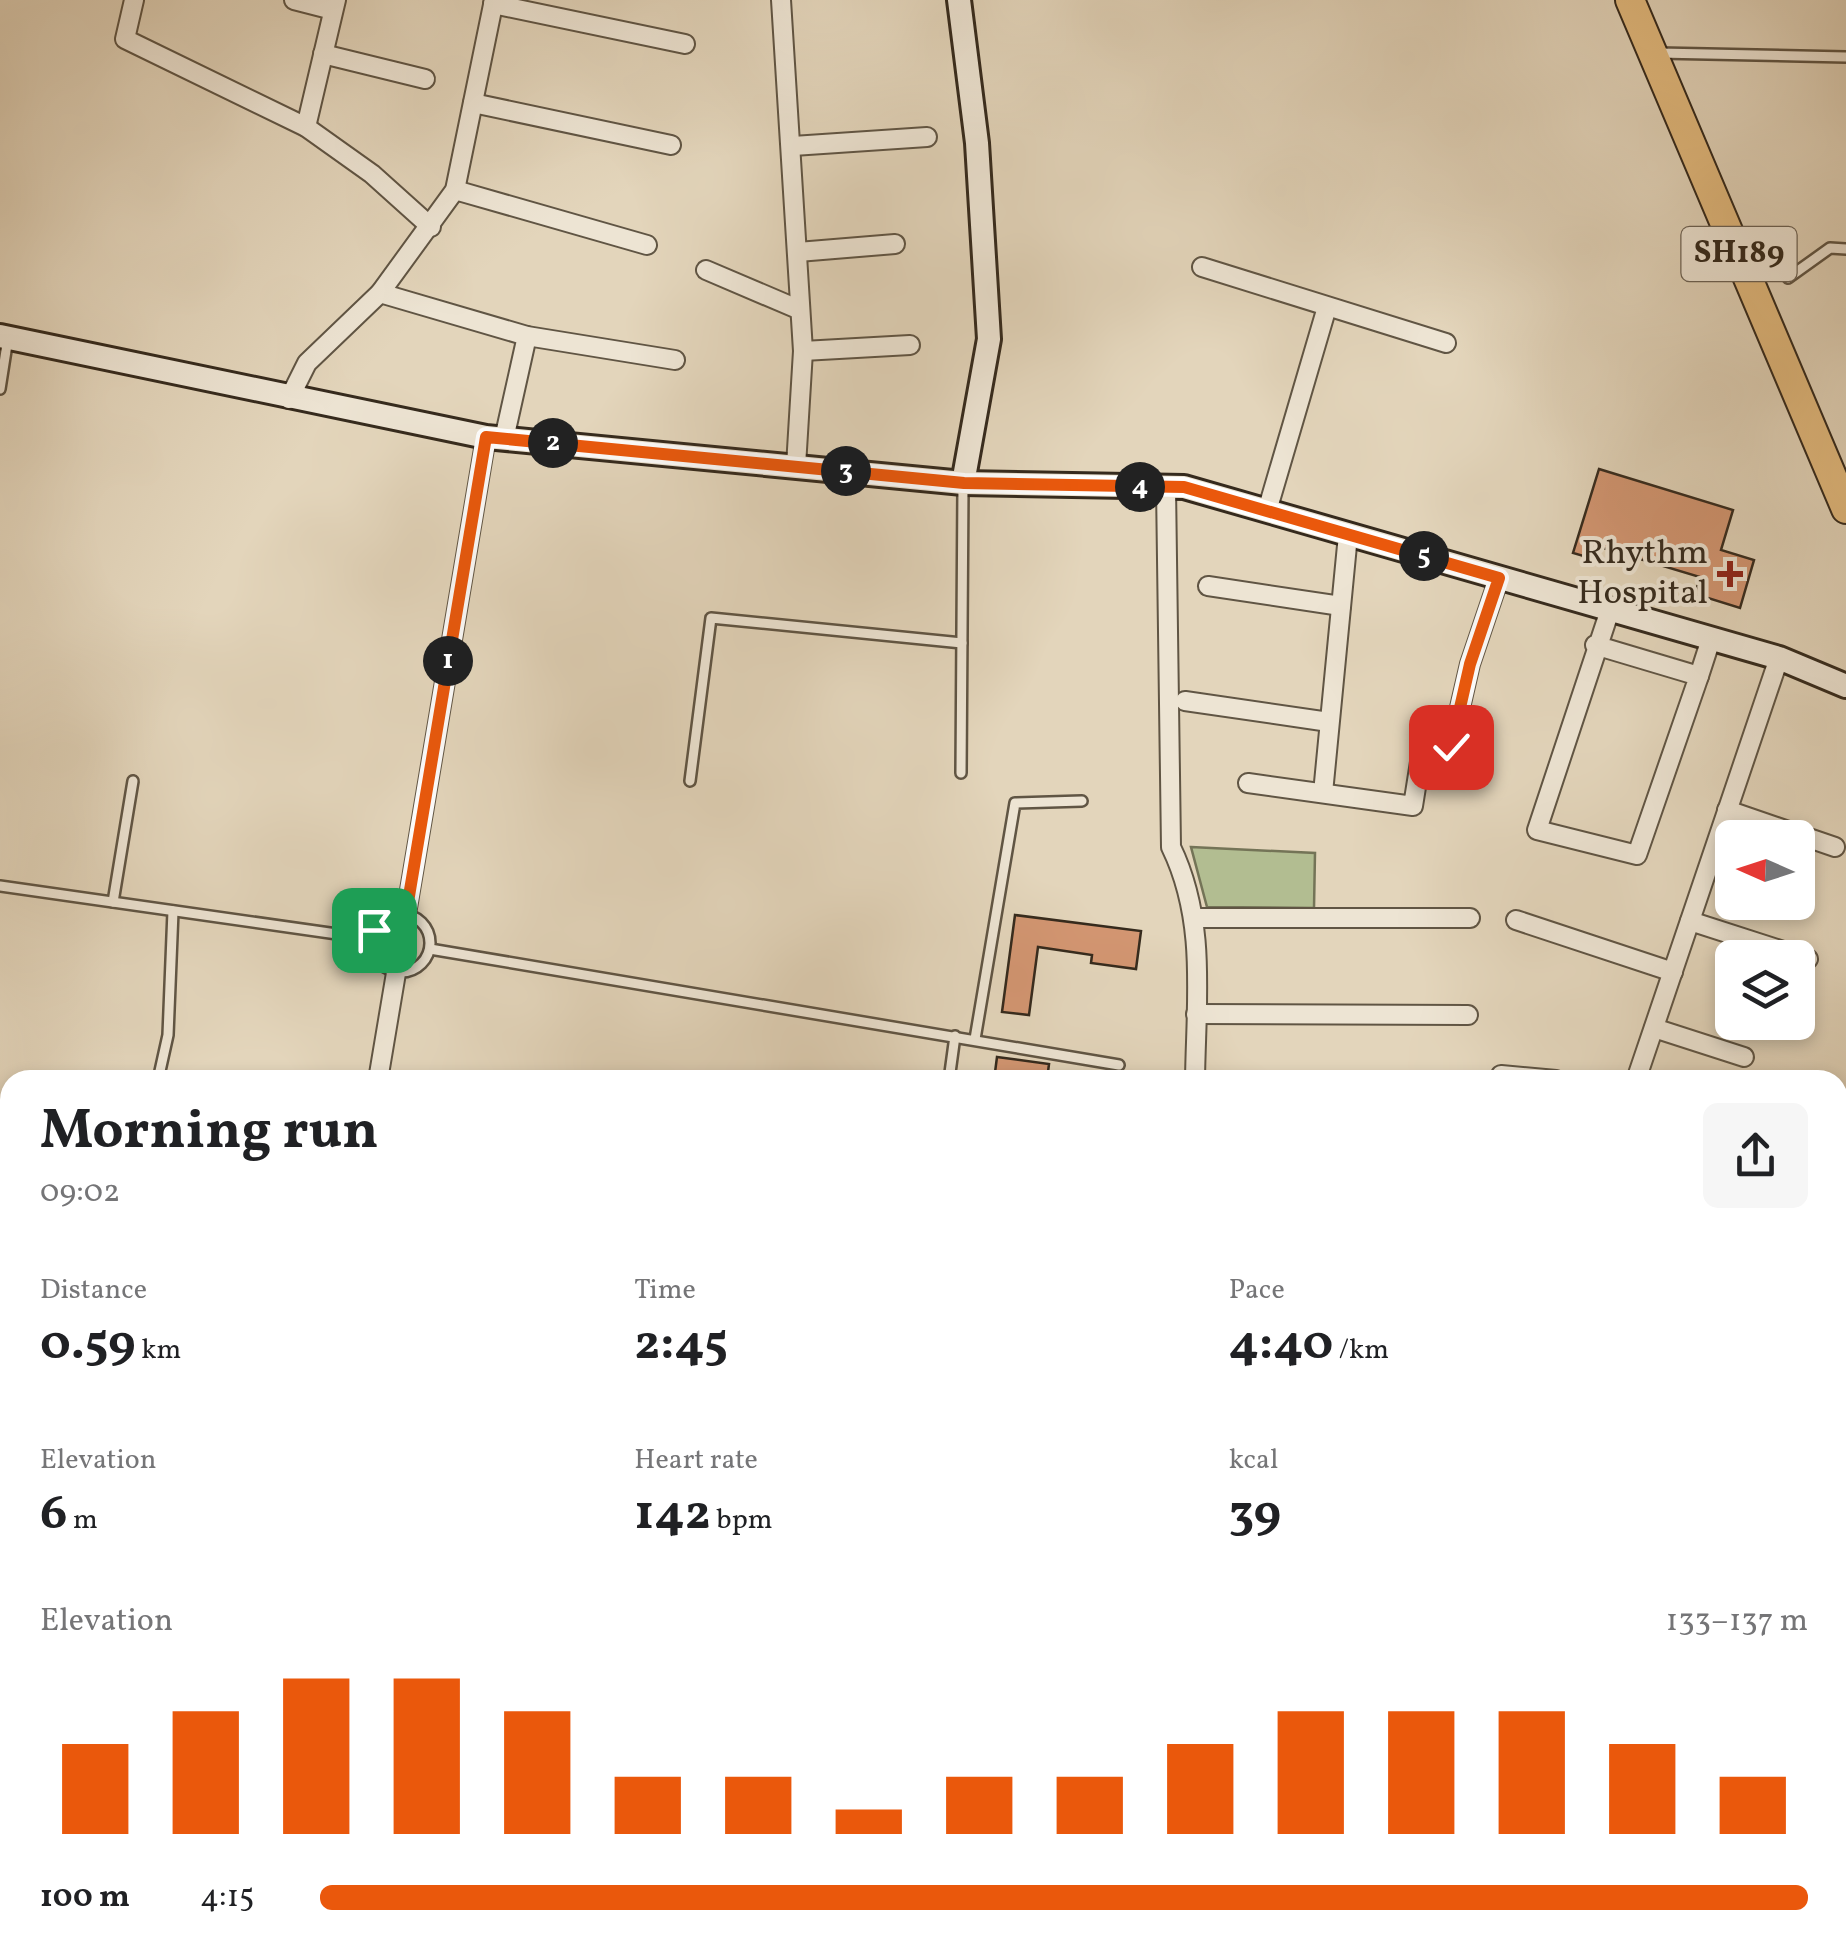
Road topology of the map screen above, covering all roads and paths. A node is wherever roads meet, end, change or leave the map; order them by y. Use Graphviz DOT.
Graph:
graph roads {
  1 [pos="134,0"];
  2 [pos="294,0"];
  3 [pos="782,0"];
  4 [pos="959,0"];
  5 [pos="1630,0"];
  6 [pos="494,2"];
  7 [pos="334,5"];
  8 [pos="685,44"];
  9 [pos="1654,53"];
  10 [pos="323,54"];
  11 [pos="1846,57"];
  12 [pos="425,79"];
  13 [pos="473,103"];
  14 [pos="306,127"];
  15 [pos="927,137"];
  16 [pos="671,145"];
  17 [pos="794,146"];
  18 [pos="455,190"];
  19 [pos="432,226"];
  20 [pos="895,244"];
  21 [pos="647,245"];
  22 [pos="1846,249"];
  23 [pos="798,252"];
  24 [pos="1202,267"];
  25 [pos="706,270"];
  26 [pos="1788,278"];
  27 [pos="380,293"];
  28 [pos="1327,307"];
  29 [pos="800,310"];
  30 [pos="527,336"];
  31 [pos="4,337"];
  32 [pos="1446,343"];
  33 [pos="910,345"];
  34 [pos="803,351"];
  35 [pos="675,360"];
  36 [pos="0,389"];
  37 [pos="289,399"];
  38 [pos="495,438"];
  39 [pos="796,466"];
  40 [pos="964,483"];
  41 [pos="1166,487"];
  42 [pos="1846,510"];
  43 [pos="1268,511"];
  44 [pos="1348,534"];
  45 [pos="1499,578"];
  46 [pos="1208,586"];
  47 [pos="1341,606"];
  48 [pos="1610,610"];
  49 [pos="1711,639"];
  50 [pos="962,644"];
  51 [pos="1595,644"];
  52 [pos="1779,658"];
  53 [pos="1698,676"];
  54 [pos="1846,686"];
  55 [pos="1185,701"];
  56 [pos="1329,722"];
  57 [pos="961,773"];
  58 [pos="690,780"];
  59 [pos="133,781"];
  60 [pos="1248,783"];
  61 [pos="1322,794"];
  62 [pos="1082,801"];
  63 [pos="1728,810"];
  64 [pos="1836,847"];
  65 [pos="0,886"];
  66 [pos="113,902"];
  67 [pos="172,910"];
  68 [pos="406,914"];
  69 [pos="1194,918"];
  70 [pos="1470,918"];
  71 [pos="1516,920"];
  72 [pos="1690,921"];
  73 [pos="372,939"];
  74 [pos="1747,940"];
  75 [pos="430,949"];
  76 [pos="1673,972"];
  77 [pos="396,973"];
  78 [pos="1196,1014"];
  79 [pos="1468,1015"];
  80 [pos="1654,1028"];
  81 [pos="955,1036"];
  82 [pos="975,1039"];
  83 [pos="1744,1057"];
  84 [pos="1119,1065"];
  85 [pos="160,1070"];
  86 [pos="380,1070"];
  87 [pos="950,1070"];
  88 [pos="1195,1070"];
  89 [pos="1639,1070"];
  1 -- 14 [label="street"];
  2 -- 7 [label="street"];
  3 -- 17 [label="street"];
  4 -- 40 [label="street"];
  5 -- 9 [label="main road, SH189"];
  6 -- 8 [label="street"];
  6 -- 13 [label="street"];
  7 -- 10 [label="street"];
  9 -- 11 [label="lane"];
  9 -- 42 [label="main road, SH189"];
  10 -- 12 [label="street"];
  10 -- 14 [label="street"];
  13 -- 16 [label="street"];
  13 -- 18 [label="street"];
  14 -- 19 [label="street"];
  15 -- 17 [label="street"];
  17 -- 23 [label="street"];
  18 -- 19 [label="street"];
  18 -- 21 [label="street"];
  19 -- 27 [label="street"];
  20 -- 23 [label="street"];
  22 -- 26 [label="lane"];
  23 -- 29 [label="street"];
  24 -- 28 [label="street"];
  25 -- 29 [label="street"];
  27 -- 30 [label="street"];
  27 -- 37 [label="street"];
  28 -- 32 [label="street"];
  28 -- 43 [label="street"];
  29 -- 34 [label="street"];
  30 -- 35 [label="street"];
  30 -- 38 [label="street"];
  31 -- 36 [label="lane"];
  31 -- 37 [label="street"];
  33 -- 34 [label="street"];
  34 -- 39 [label="street"];
  37 -- 38 [label="street"];
  38 -- 39 [label="street"];
  38 -- 68 [label="street"];
  39 -- 40 [label="street"];
  40 -- 41 [label="street"];
  40 -- 50 [label="lane"];
  41 -- 43 [label="street"];
  41 -- 69 [label="street"];
  43 -- 44 [label="street"];
  44 -- 45 [label="street"];
  44 -- 47 [label="street"];
  45 -- 48 [label="street"];
  45 -- 61 [label="street"];
  46 -- 47 [label="street"];
  47 -- 56 [label="street"];
  48 -- 49 [label="street"];
  48 -- 51 [label="street"];
  49 -- 52 [label="street"];
  49 -- 53 [label="street"];
  50 -- 57 [label="lane"];
  50 -- 58 [label="lane"];
  51 -- 53 [label="street"];
  51 -- 53 [label="street"];
  52 -- 54 [label="street"];
  52 -- 63 [label="street"];
  55 -- 56 [label="street"];
  56 -- 61 [label="street"];
  59 -- 66 [label="lane"];
  60 -- 61 [label="street"];
  62 -- 82 [label="lane"];
  63 -- 64 [label="street"];
  63 -- 72 [label="street"];
  65 -- 66 [label="lane"];
  66 -- 67 [label="lane"];
  67 -- 73 [label="lane"];
  67 -- 85 [label="lane"];
  68 -- 73 [label="lane"];
  68 -- 75 [label="lane"];
  69 -- 70 [label="street"];
  69 -- 78 [label="street"];
  71 -- 76 [label="street"];
  72 -- 74 [label="street"];
  72 -- 76 [label="street"];
  73 -- 77 [label="lane"];
  75 -- 77 [label="lane"];
  75 -- 81 [label="lane"];
  76 -- 80 [label="street"];
  77 -- 86 [label="street"];
  78 -- 79 [label="street"];
  78 -- 88 [label="street"];
  80 -- 83 [label="street"];
  80 -- 89 [label="street"];
  81 -- 82 [label="lane"];
  81 -- 87 [label="lane"];
  82 -- 84 [label="lane"];
}
